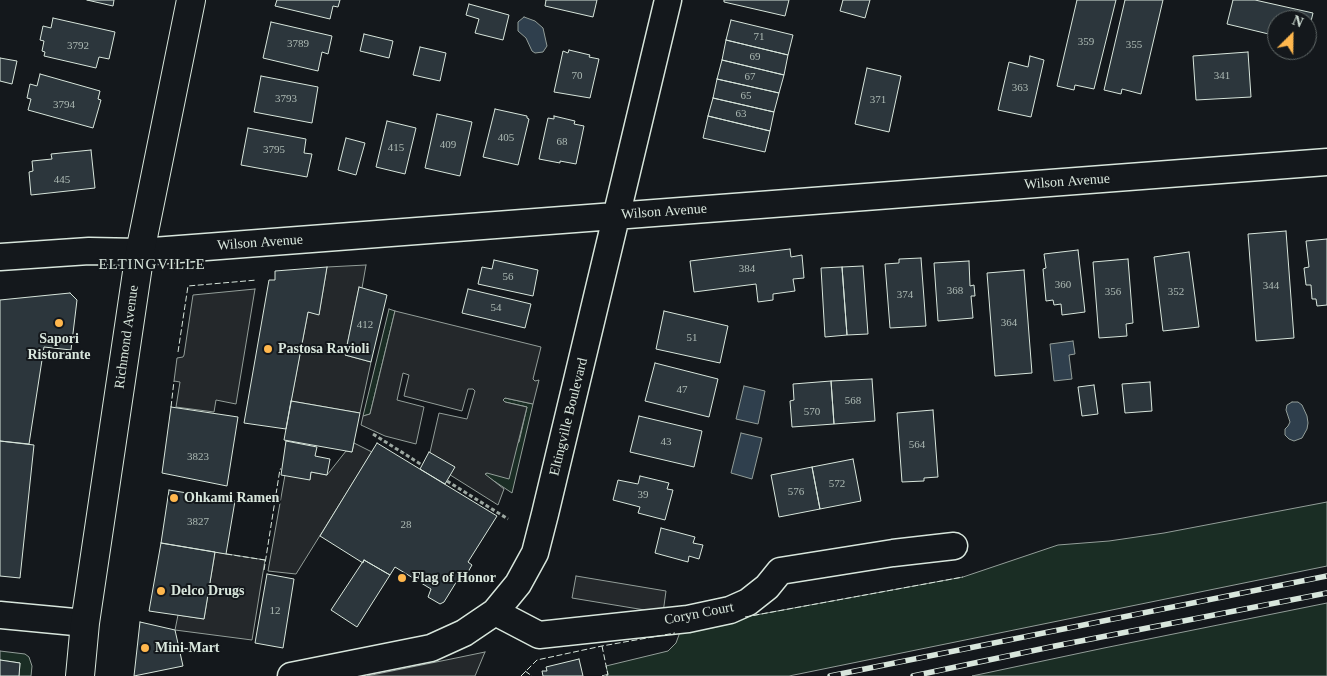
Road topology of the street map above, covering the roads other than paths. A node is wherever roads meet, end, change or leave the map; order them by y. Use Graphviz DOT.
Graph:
graph roads {
  1 [pos="191,0"];
  2 [pos="668,0"];
  3 [pos="1327,162"];
  4 [pos="618,215"];
  5 [pos="140,252"];
  6 [pos="0,257"];
  7 [pos="954,546"];
  8 [pos="494,612"];
  9 [pos="0,615"];
  10 [pos="85,623"];
  11 [pos="80,676"];
  12 [pos="291,676"];
  1 -- 5 [label="main road, Richmond Avenue"];
  2 -- 4 [label="street, Eltingville Boulevard"];
  3 -- 4 [label="street, Wilson Avenue"];
  4 -- 5 [label="street, Wilson Avenue"];
  4 -- 8 [label="street, Eltingville Boulevard"];
  5 -- 6 [label="street, Wilson Avenue"];
  5 -- 10 [label="main road, Richmond Avenue"];
  7 -- 8 [label="street, Coryn Court"];
  8 -- 12 [label="street, Eltingville Boulevard"];
  9 -- 10 [label="street"];
  10 -- 11 [label="main road, Richmond Avenue"];
}
